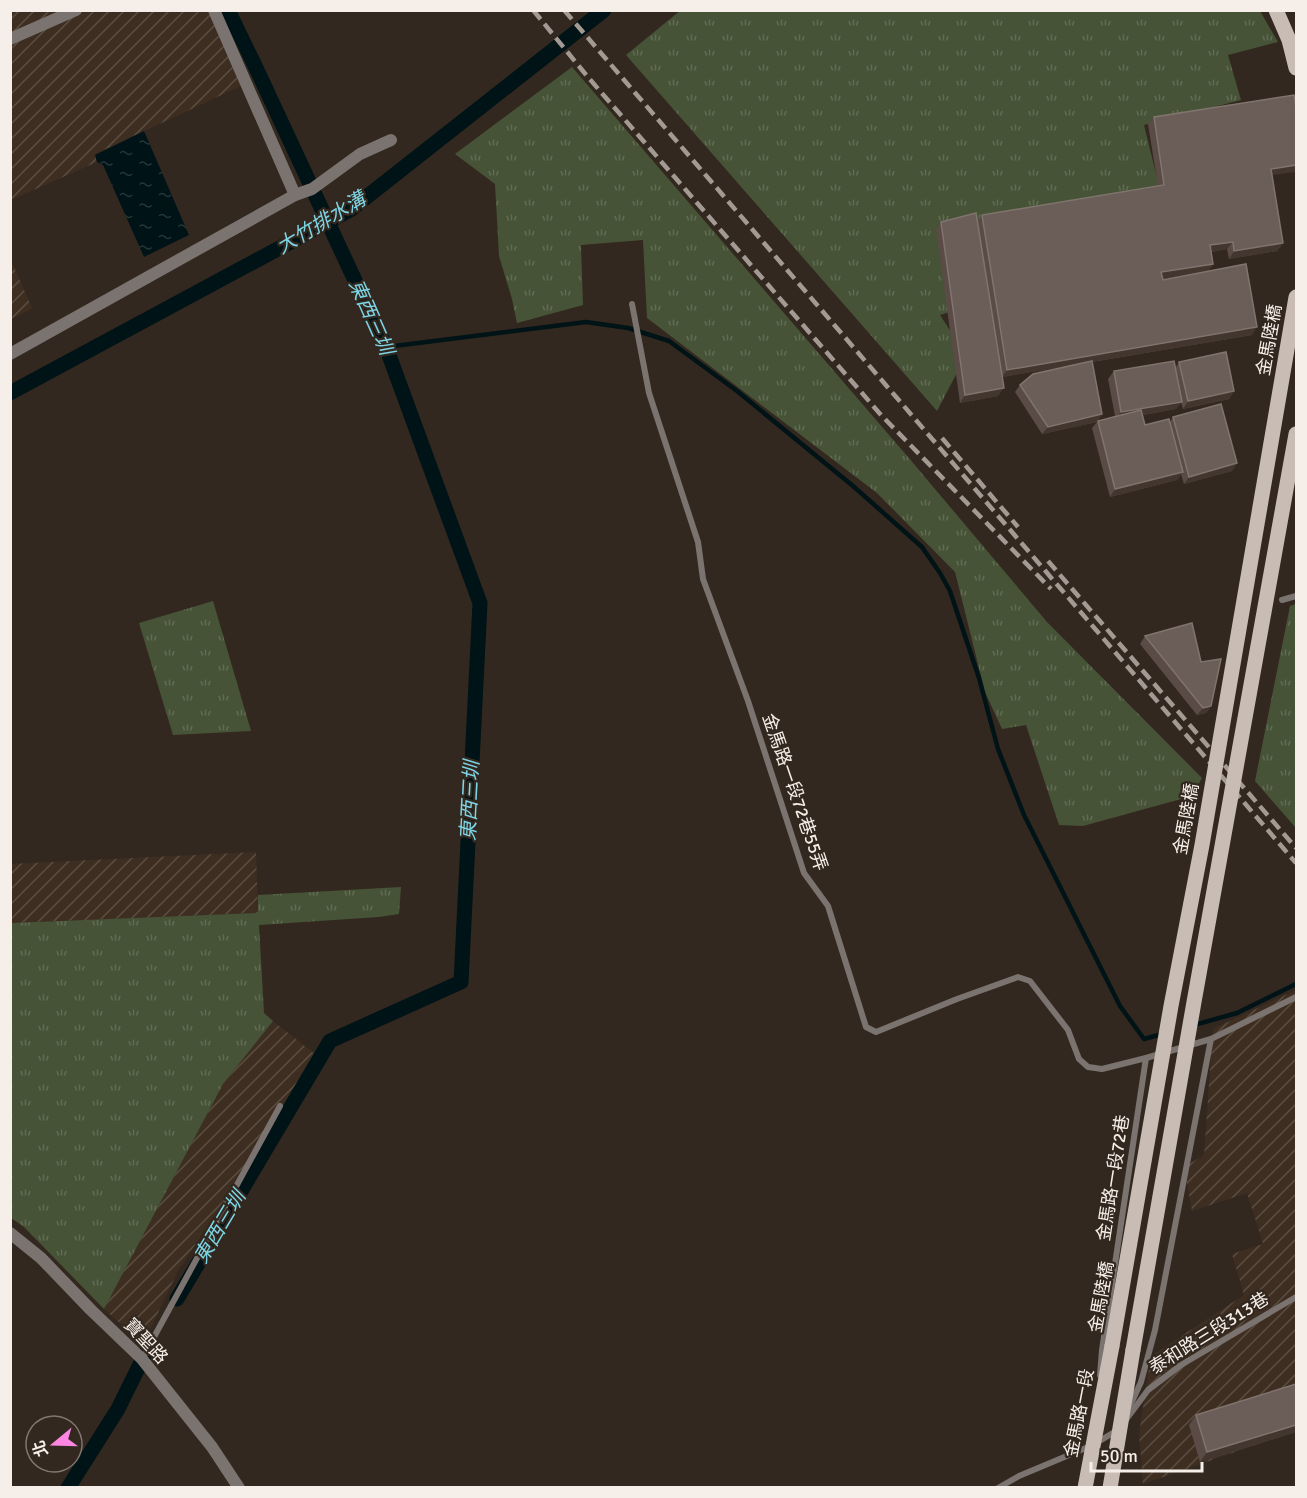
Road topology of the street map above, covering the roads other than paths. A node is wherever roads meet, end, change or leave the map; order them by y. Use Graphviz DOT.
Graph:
graph roads {
  1 [pos="76,10"];
  2 [pos="214,10"];
  3 [pos="1276,10"];
  4 [pos="10,39"];
  5 [pos="1296,68"];
  6 [pos="391,140"];
  7 [pos="295,195"];
  8 [pos="1296,297"];
  9 [pos="632,304"];
  10 [pos="10,354"];
  11 [pos="1296,434"];
  12 [pos="1296,596"];
  13 [pos="1282,600"];
  14 [pos="1296,997"];
  15 [pos="1211,1039"];
  16 [pos="1146,1058"];
  17 [pos="280,1106"];
  18 [pos="10,1233"];
  19 [pos="1296,1297"];
  20 [pos="1112,1346"];
  21 [pos="142,1359"];
  22 [pos="1120,1428"];
  23 [pos="1093,1445"];
  24 [pos="238,1488"];
  25 [pos="998,1488"];
  26 [pos="1085,1488"];
  27 [pos="1110,1488"];
  1 -- 4 [label="street"];
  2 -- 7 [label="street"];
  3 -- 5 [label="main road"];
  6 -- 7 [label="street"];
  7 -- 10 [label="street"];
  8 -- 20 [label="main road, 金馬陸橋, bridge"];
  9 -- 16 [label="lane, 金馬路一段72巷55弄"];
  11 -- 22 [label="main road, bridge"];
  12 -- 13 [label="lane"];
  14 -- 15 [label="lane"];
  15 -- 16 [label="lane"];
  15 -- 22 [label="lane"];
  16 -- 23 [label="lane, 金馬路一段72巷"];
  17 -- 21 [label="lane"];
  18 -- 21 [label="street, 寶聖路"];
  19 -- 22 [label="lane, 泰和路三段313巷"];
  20 -- 23 [label="main road, 金馬路一段"];
  21 -- 24 [label="street, 寶聖路"];
  22 -- 23 [label="lane"];
  22 -- 27 [label="main road"];
  23 -- 25 [label="lane"];
  23 -- 26 [label="main road, 金馬路一段"];
}
